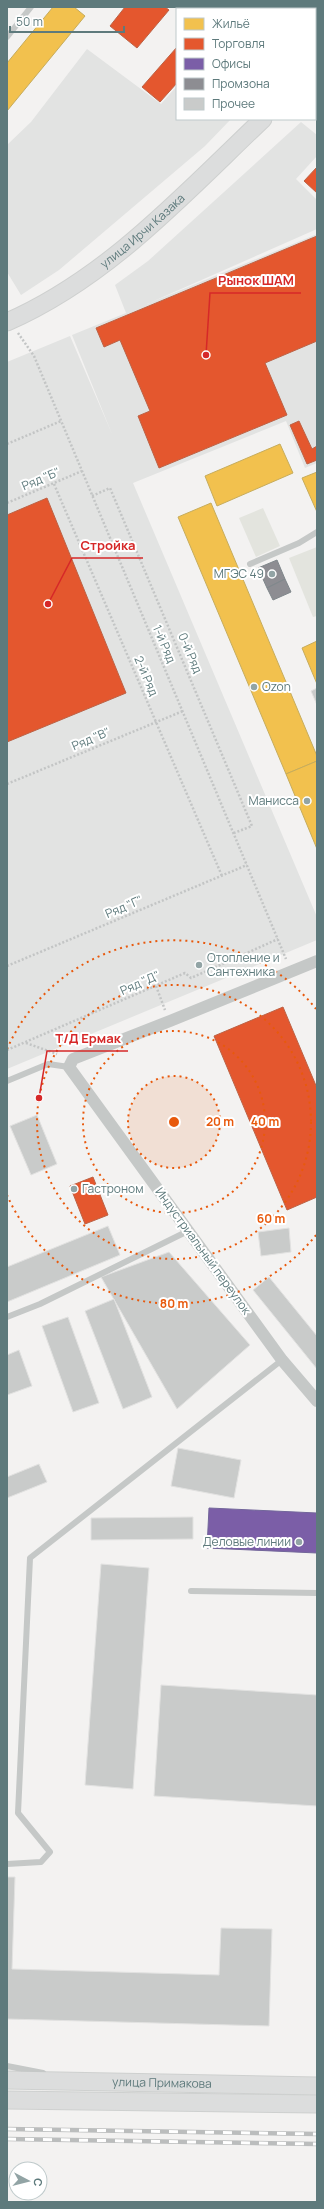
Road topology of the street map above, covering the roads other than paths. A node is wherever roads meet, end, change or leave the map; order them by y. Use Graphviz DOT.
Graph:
graph roads {
  1 [pos="31,7"];
  2 [pos="7,37"];
  3 [pos="262,120"];
  4 [pos="8,319"];
  5 [pos="317,532"];
  6 [pos="250,564"];
  7 [pos="317,961"];
  8 [pos="71,1063"];
  9 [pos="7,1081"];
  10 [pos="188,1231"];
  11 [pos="7,1317"];
  12 [pos="282,1360"];
  13 [pos="317,1402"];
  14 [pos="191,1591"];
  15 [pos="317,1594"];
  16 [pos="7,1864"];
  17 [pos="7,2066"];
  18 [pos="7,2080"];
  19 [pos="317,2086"];
  20 [pos="87,2091"];
  21 [pos="7,2100"];
  22 [pos="317,2104"];
  1 -- 2 [label="lane"];
  3 -- 4 [label="main road, улица Ирчи Казака"];
  5 -- 6 [label="lane"];
  7 -- 8 [label="street"];
  8 -- 9 [label="lane"];
  8 -- 10 [label="street, Индустриальный переулок"];
  10 -- 11 [label="lane"];
  10 -- 12 [label="street, Индустриальный переулок"];
  12 -- 13 [label="street, Индустриальный переулок"];
  12 -- 16 [label="lane"];
  14 -- 15 [label="lane"];
  17 -- 20 [label="lane"];
  18 -- 20 [label="main road, улица Примакова"];
  19 -- 20 [label="main road, улица Примакова"];
  20 -- 21 [label="main road, улица Примакова"];
  20 -- 22 [label="main road, улица Примакова"];
}
